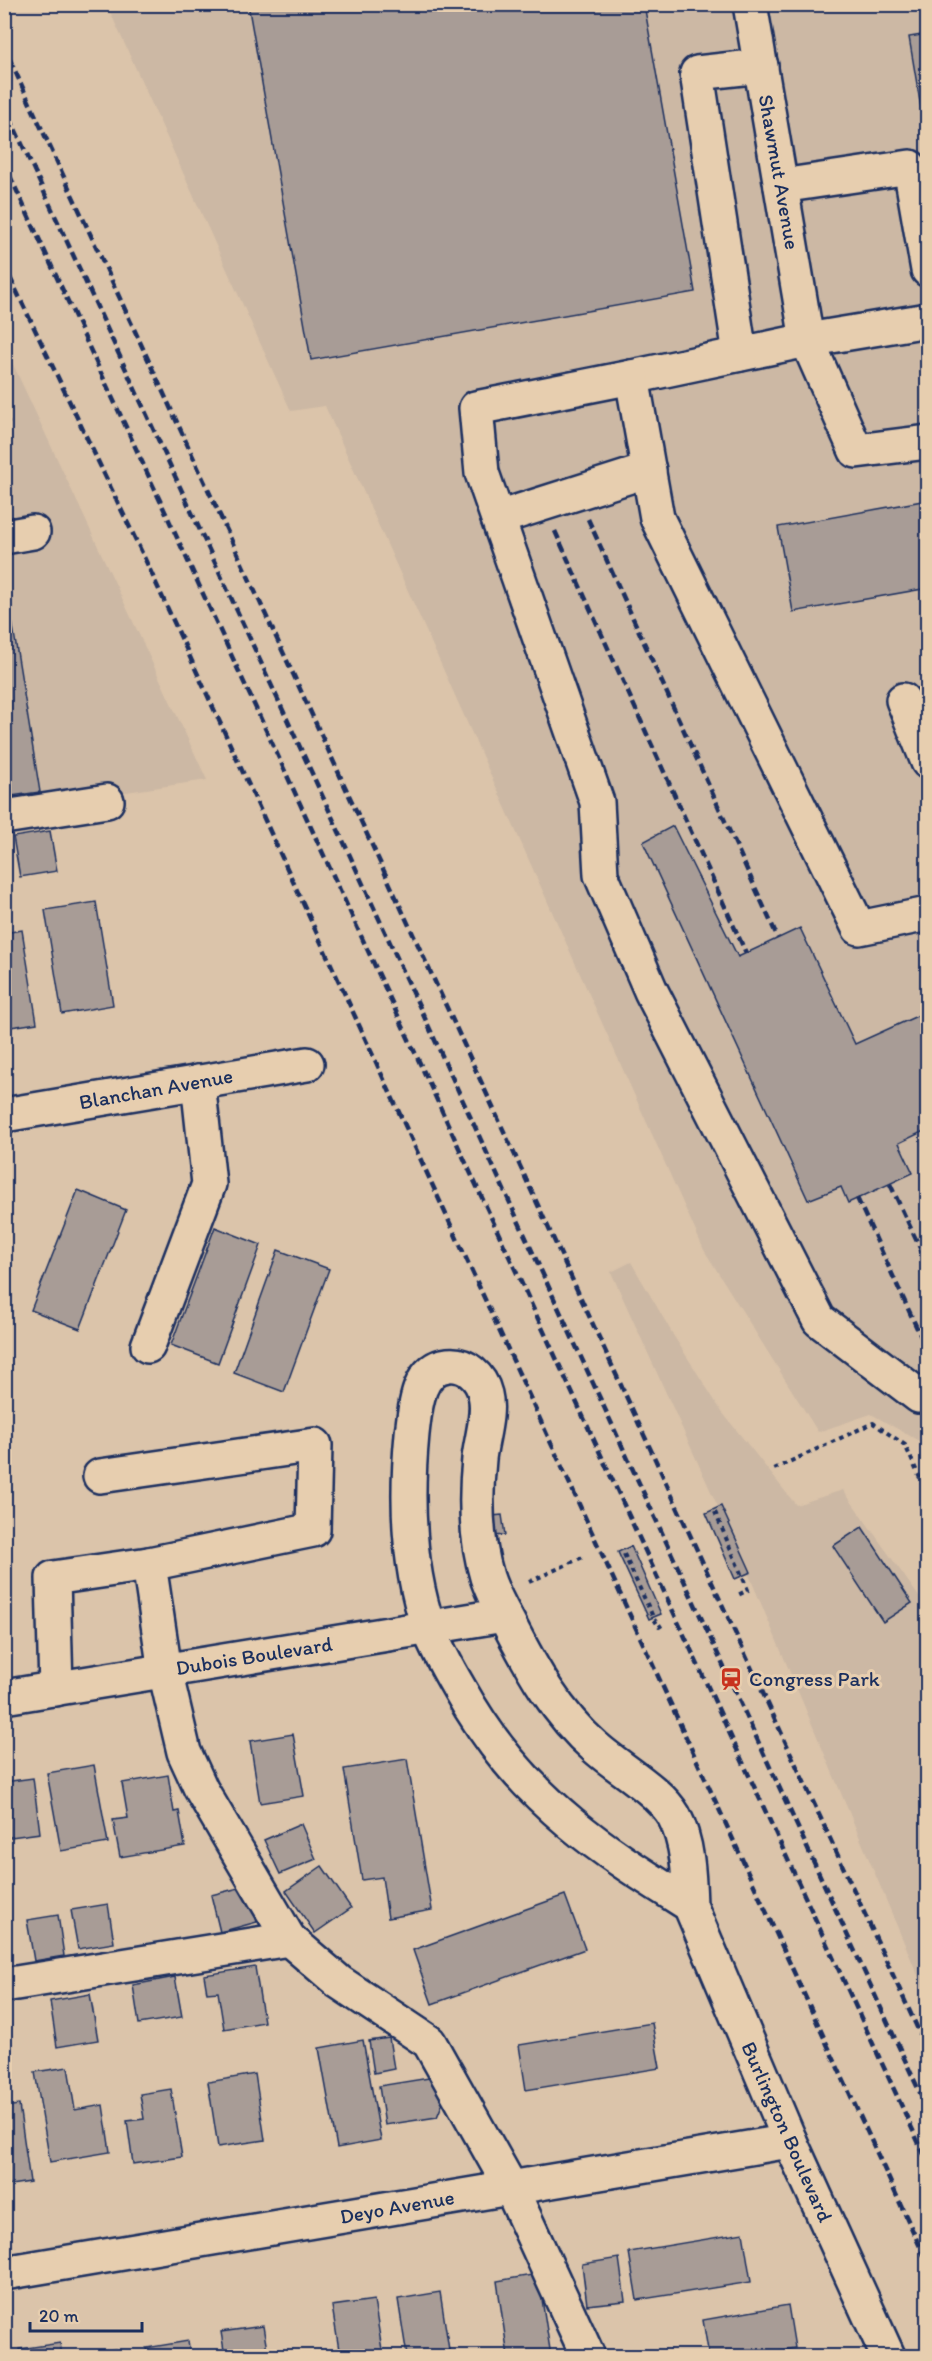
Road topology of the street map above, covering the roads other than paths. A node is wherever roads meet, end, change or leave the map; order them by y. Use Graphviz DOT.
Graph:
graph roads {
  1 [pos="750,4"];
  2 [pos="761,66"];
  3 [pos="781,186"];
  4 [pos="927,270"];
  5 [pos="927,320"];
  6 [pos="807,340"];
  7 [pos="740,354"];
  8 [pos="632,377"];
  9 [pos="927,442"];
  10 [pos="649,470"];
  11 [pos="498,518"];
  12 [pos="903,700"];
  13 [pos="927,762"];
  14 [pos="107,801"];
  15 [pos="4,817"];
  16 [pos="927,914"];
  17 [pos="307,1064"];
  18 [pos="198,1082"];
  19 [pos="4,1115"];
  20 [pos="148,1346"];
  21 [pos="919,1396"];
  22 [pos="100,1476"];
  23 [pos="149,1564"];
  24 [pos="504,1615"];
  25 [pos="429,1628"];
  26 [pos="165,1671"];
  27 [pos="56,1689"];
  28 [pos="4,1697"];
  29 [pos="690,1905"];
  30 [pos="289,1939"];
  31 [pos="4,1985"];
  32 [pos="790,2141"];
  33 [pos="512,2188"];
  34 [pos="4,2274"];
  35 [pos="588,2356"];
  36 [pos="888,2356"];
  1 -- 2 [label="street, Shawmut Avenue"];
  2 -- 3 [label="street, Shawmut Avenue"];
  2 -- 7 [label="street"];
  3 -- 4 [label="street"];
  3 -- 6 [label="street, Shawmut Avenue"];
  5 -- 6 [label="street"];
  6 -- 7 [label="street"];
  6 -- 9 [label="street, Shawmut Avenue"];
  7 -- 8 [label="street"];
  8 -- 10 [label="street"];
  8 -- 11 [label="street"];
  10 -- 11 [label="street"];
  10 -- 16 [label="street"];
  11 -- 21 [label="street"];
  12 -- 13 [label="street"];
  14 -- 15 [label="street"];
  17 -- 18 [label="street, Blanchan Avenue"];
  18 -- 19 [label="street, Blanchan Avenue"];
  18 -- 20 [label="street"];
  22 -- 23 [label="street"];
  23 -- 26 [label="street"];
  23 -- 27 [label="street"];
  24 -- 25 [label="street, Dubois Boulevard"];
  24 -- 25 [label="street, Burlington Boulevard"];
  24 -- 29 [label="street, Burlington Boulevard"];
  25 -- 26 [label="street, Dubois Boulevard"];
  25 -- 29 [label="street, Burlington Boulevard"];
  26 -- 27 [label="street, Dubois Boulevard"];
  26 -- 30 [label="street"];
  27 -- 28 [label="street, Dubois Boulevard"];
  29 -- 32 [label="street, Burlington Boulevard"];
  30 -- 31 [label="street"];
  30 -- 33 [label="street"];
  32 -- 33 [label="street, Deyo Avenue"];
  32 -- 36 [label="street, Burlington Boulevard"];
  33 -- 34 [label="street, Deyo Avenue"];
  33 -- 35 [label="street"];
}
